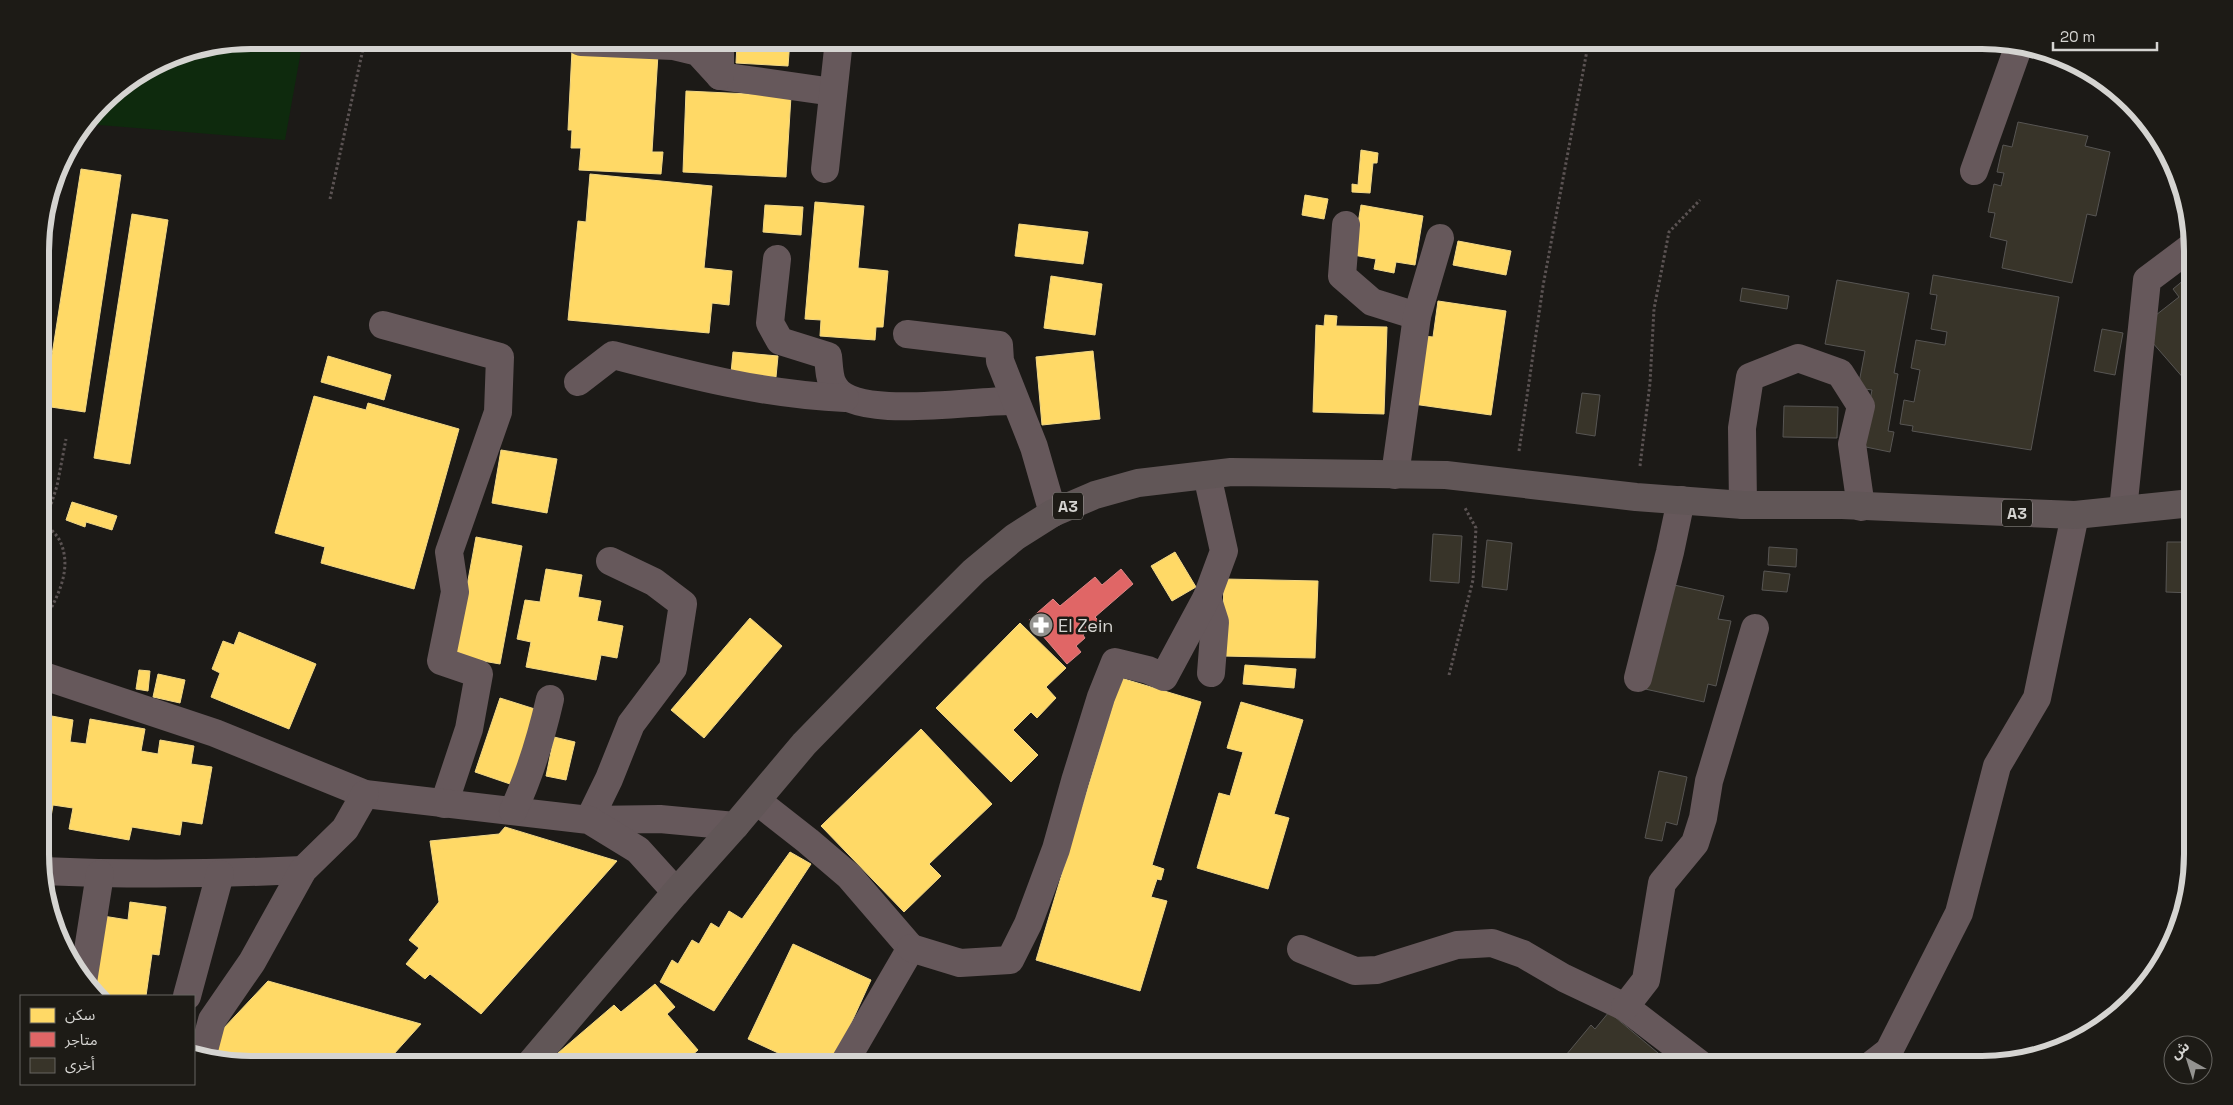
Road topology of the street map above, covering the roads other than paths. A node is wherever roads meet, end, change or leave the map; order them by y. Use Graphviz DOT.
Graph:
graph roads {
  1 [pos="686,49"];
  2 [pos="720,49"];
  3 [pos="839,49"];
  4 [pos="2017,52"];
  5 [pos="720,76"];
  6 [pos="834,92"];
  7 [pos="825,169"];
  8 [pos="1974,171"];
  9 [pos="1346,225"];
  10 [pos="1440,238"];
  11 [pos="2184,252"];
  12 [pos="777,259"];
  13 [pos="1417,316"];
  14 [pos="383,325"];
  15 [pos="907,334"];
  16 [pos="578,382"];
  17 [pos="845,398"];
  18 [pos="1015,401"];
  19 [pos="1207,475"];
  20 [pos="1395,475"];
  21 [pos="1681,500"];
  22 [pos="1742,505"];
  23 [pos="2184,505"];
  24 [pos="1861,507"];
  25 [pos="2123,510"];
  26 [pos="1052,513"];
  27 [pos="2075,515"];
  28 [pos="610,561"];
  29 [pos="1206,597"];
  30 [pos="1755,628"];
  31 [pos="1210,674"];
  32 [pos="49,678"];
  33 [pos="1638,678"];
  34 [pos="550,699"];
  35 [pos="365,794"];
  36 [pos="756,801"];
  37 [pos="444,804"];
  38 [pos="513,811"];
  39 [pos="589,820"];
  40 [pos="735,826"];
  41 [pos="303,870"];
  42 [pos="49,871"];
  43 [pos="100,874"];
  44 [pos="220,874"];
  45 [pos="676,892"];
  46 [pos="911,948"];
  47 [pos="1301,949"];
  48 [pos="85,970"];
  49 [pos="187,995"];
  50 [pos="1625,1007"];
  51 [pos="204,1050"];
  52 [pos="538,1056"];
  53 [pos="848,1056"];
  54 [pos="1689,1056"];
  55 [pos="1883,1056"];
  1 -- 5 [label="street"];
  2 -- 5 [label="street"];
  3 -- 6 [label="street"];
  4 -- 8 [label="street"];
  5 -- 6 [label="street"];
  6 -- 7 [label="street"];
  9 -- 13 [label="street"];
  10 -- 13 [label="street"];
  11 -- 25 [label="street"];
  12 -- 17 [label="street"];
  13 -- 20 [label="street"];
  14 -- 37 [label="street"];
  15 -- 18 [label="street"];
  16 -- 17 [label="street"];
  17 -- 18 [label="street"];
  18 -- 26 [label="street"];
  19 -- 20 [label="highway, A3"];
  19 -- 26 [label="highway, A3"];
  19 -- 29 [label="street"];
  20 -- 21 [label="highway, A3"];
  21 -- 22 [label="highway, A3"];
  21 -- 33 [label="street"];
  22 -- 24 [label="highway, A3"];
  22 -- 24 [label="street"];
  23 -- 25 [label="highway, A3"];
  24 -- 27 [label="highway, A3"];
  25 -- 27 [label="highway, A3"];
  26 -- 36 [label="highway, A3"];
  27 -- 55 [label="street"];
  28 -- 39 [label="street"];
  29 -- 31 [label="street"];
  29 -- 46 [label="street"];
  30 -- 50 [label="street"];
  32 -- 35 [label="street"];
  34 -- 38 [label="street"];
  35 -- 37 [label="street"];
  35 -- 41 [label="street"];
  36 -- 40 [label="highway, A3"];
  36 -- 46 [label="street"];
  37 -- 38 [label="street"];
  38 -- 39 [label="street"];
  39 -- 40 [label="street"];
  39 -- 45 [label="street"];
  40 -- 45 [label="highway, A3"];
  41 -- 44 [label="street"];
  41 -- 51 [label="street"];
  42 -- 43 [label="street"];
  43 -- 44 [label="street"];
  43 -- 48 [label="street"];
  44 -- 49 [label="street"];
  45 -- 52 [label="highway, A3"];
  46 -- 53 [label="street"];
  47 -- 50 [label="street"];
  50 -- 54 [label="street"];
}
